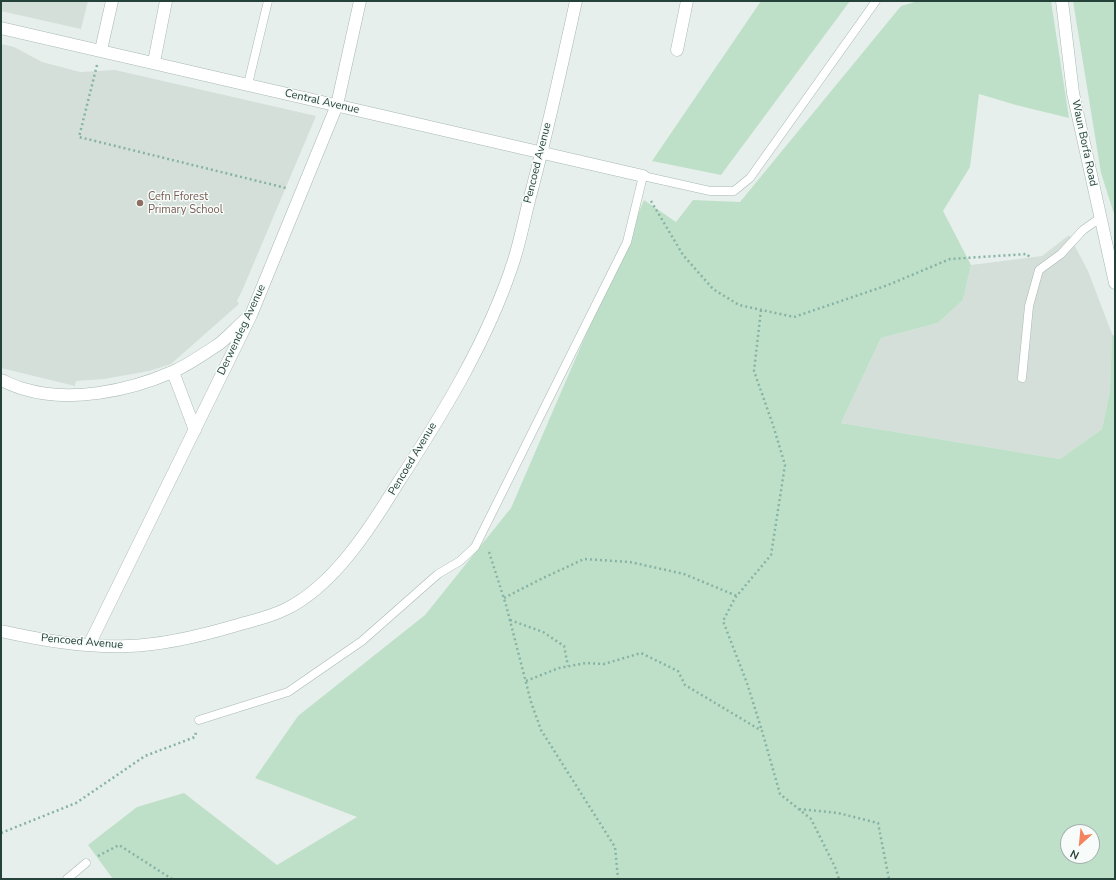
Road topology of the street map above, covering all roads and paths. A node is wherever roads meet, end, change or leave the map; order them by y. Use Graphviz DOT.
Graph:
graph roads {
  1 [pos="112,1"];
  2 [pos="166,1"];
  3 [pos="268,1"];
  4 [pos="360,1"];
  5 [pos="576,1"];
  6 [pos="688,1"];
  7 [pos="876,1"];
  8 [pos="1062,1"];
  9 [pos="1,28"];
  10 [pos="102,50"];
  11 [pos="677,50"];
  12 [pos="154,62"];
  13 [pos="248,84"];
  14 [pos="337,105"];
  15 [pos="542,152"];
  16 [pos="643,176"];
  17 [pos="302,192"];
  18 [pos="1100,218"];
  19 [pos="1039,270"];
  20 [pos="1115,283"];
  21 [pos="761,310"];
  22 [pos="251,314"];
  23 [pos="173,372"];
  24 [pos="1022,378"];
  25 [pos="1,380"];
  26 [pos="195,430"];
  27 [pos="482,533"];
  28 [pos="737,596"];
  29 [pos="504,598"];
  30 [pos="510,620"];
  31 [pos="1,631"];
  32 [pos="89,645"];
  33 [pos="568,666"];
  34 [pos="526,681"];
  35 [pos="199,720"];
  36 [pos="762,731"];
  37 [pos="799,809"];
  38 [pos="1,833"];
  39 [pos="86,863"];
  40 [pos="67,879"];
  41 [pos="172,879"];
  42 [pos="618,879"];
  43 [pos="839,879"];
  44 [pos="888,879"];
  1 -- 10 [label="street"];
  2 -- 12 [label="street"];
  3 -- 13 [label="lane"];
  4 -- 14 [label="street, Derwendeg Avenue"];
  5 -- 15 [label="street, Pencoed Avenue"];
  6 -- 11 [label="street"];
  7 -- 16 [label="lane"];
  8 -- 18 [label="street, Waun Borfa Road"];
  9 -- 10 [label="street, Central Avenue"];
  10 -- 12 [label="street, Central Avenue"];
  10 -- 17 [label="path"];
  12 -- 13 [label="street, Central Avenue"];
  13 -- 14 [label="street, Central Avenue"];
  14 -- 15 [label="street, Central Avenue"];
  14 -- 17 [label="street, Derwendeg Avenue"];
  15 -- 16 [label="street, Central Avenue"];
  15 -- 32 [label="street, Pencoed Avenue"];
  16 -- 21 [label="path"];
  16 -- 27 [label="lane"];
  17 -- 22 [label="street, Derwendeg Avenue"];
  18 -- 19 [label="lane"];
  18 -- 20 [label="street, Waun Borfa Road"];
  19 -- 21 [label="path"];
  19 -- 24 [label="lane"];
  21 -- 28 [label="path"];
  22 -- 23 [label="street"];
  22 -- 26 [label="street, Derwendeg Avenue"];
  23 -- 25 [label="street"];
  23 -- 26 [label="street"];
  26 -- 32 [label="street, Derwendeg Avenue"];
  27 -- 29 [label="path"];
  27 -- 35 [label="lane"];
  28 -- 29 [label="path"];
  28 -- 36 [label="path"];
  29 -- 30 [label="path"];
  30 -- 33 [label="path"];
  30 -- 34 [label="path"];
  31 -- 32 [label="street, Pencoed Avenue"];
  33 -- 34 [label="path"];
  33 -- 36 [label="path"];
  34 -- 42 [label="path"];
  35 -- 38 [label="path"];
  36 -- 37 [label="path"];
  37 -- 43 [label="path"];
  37 -- 44 [label="path"];
  39 -- 40 [label="lane"];
  39 -- 41 [label="path"];
}
